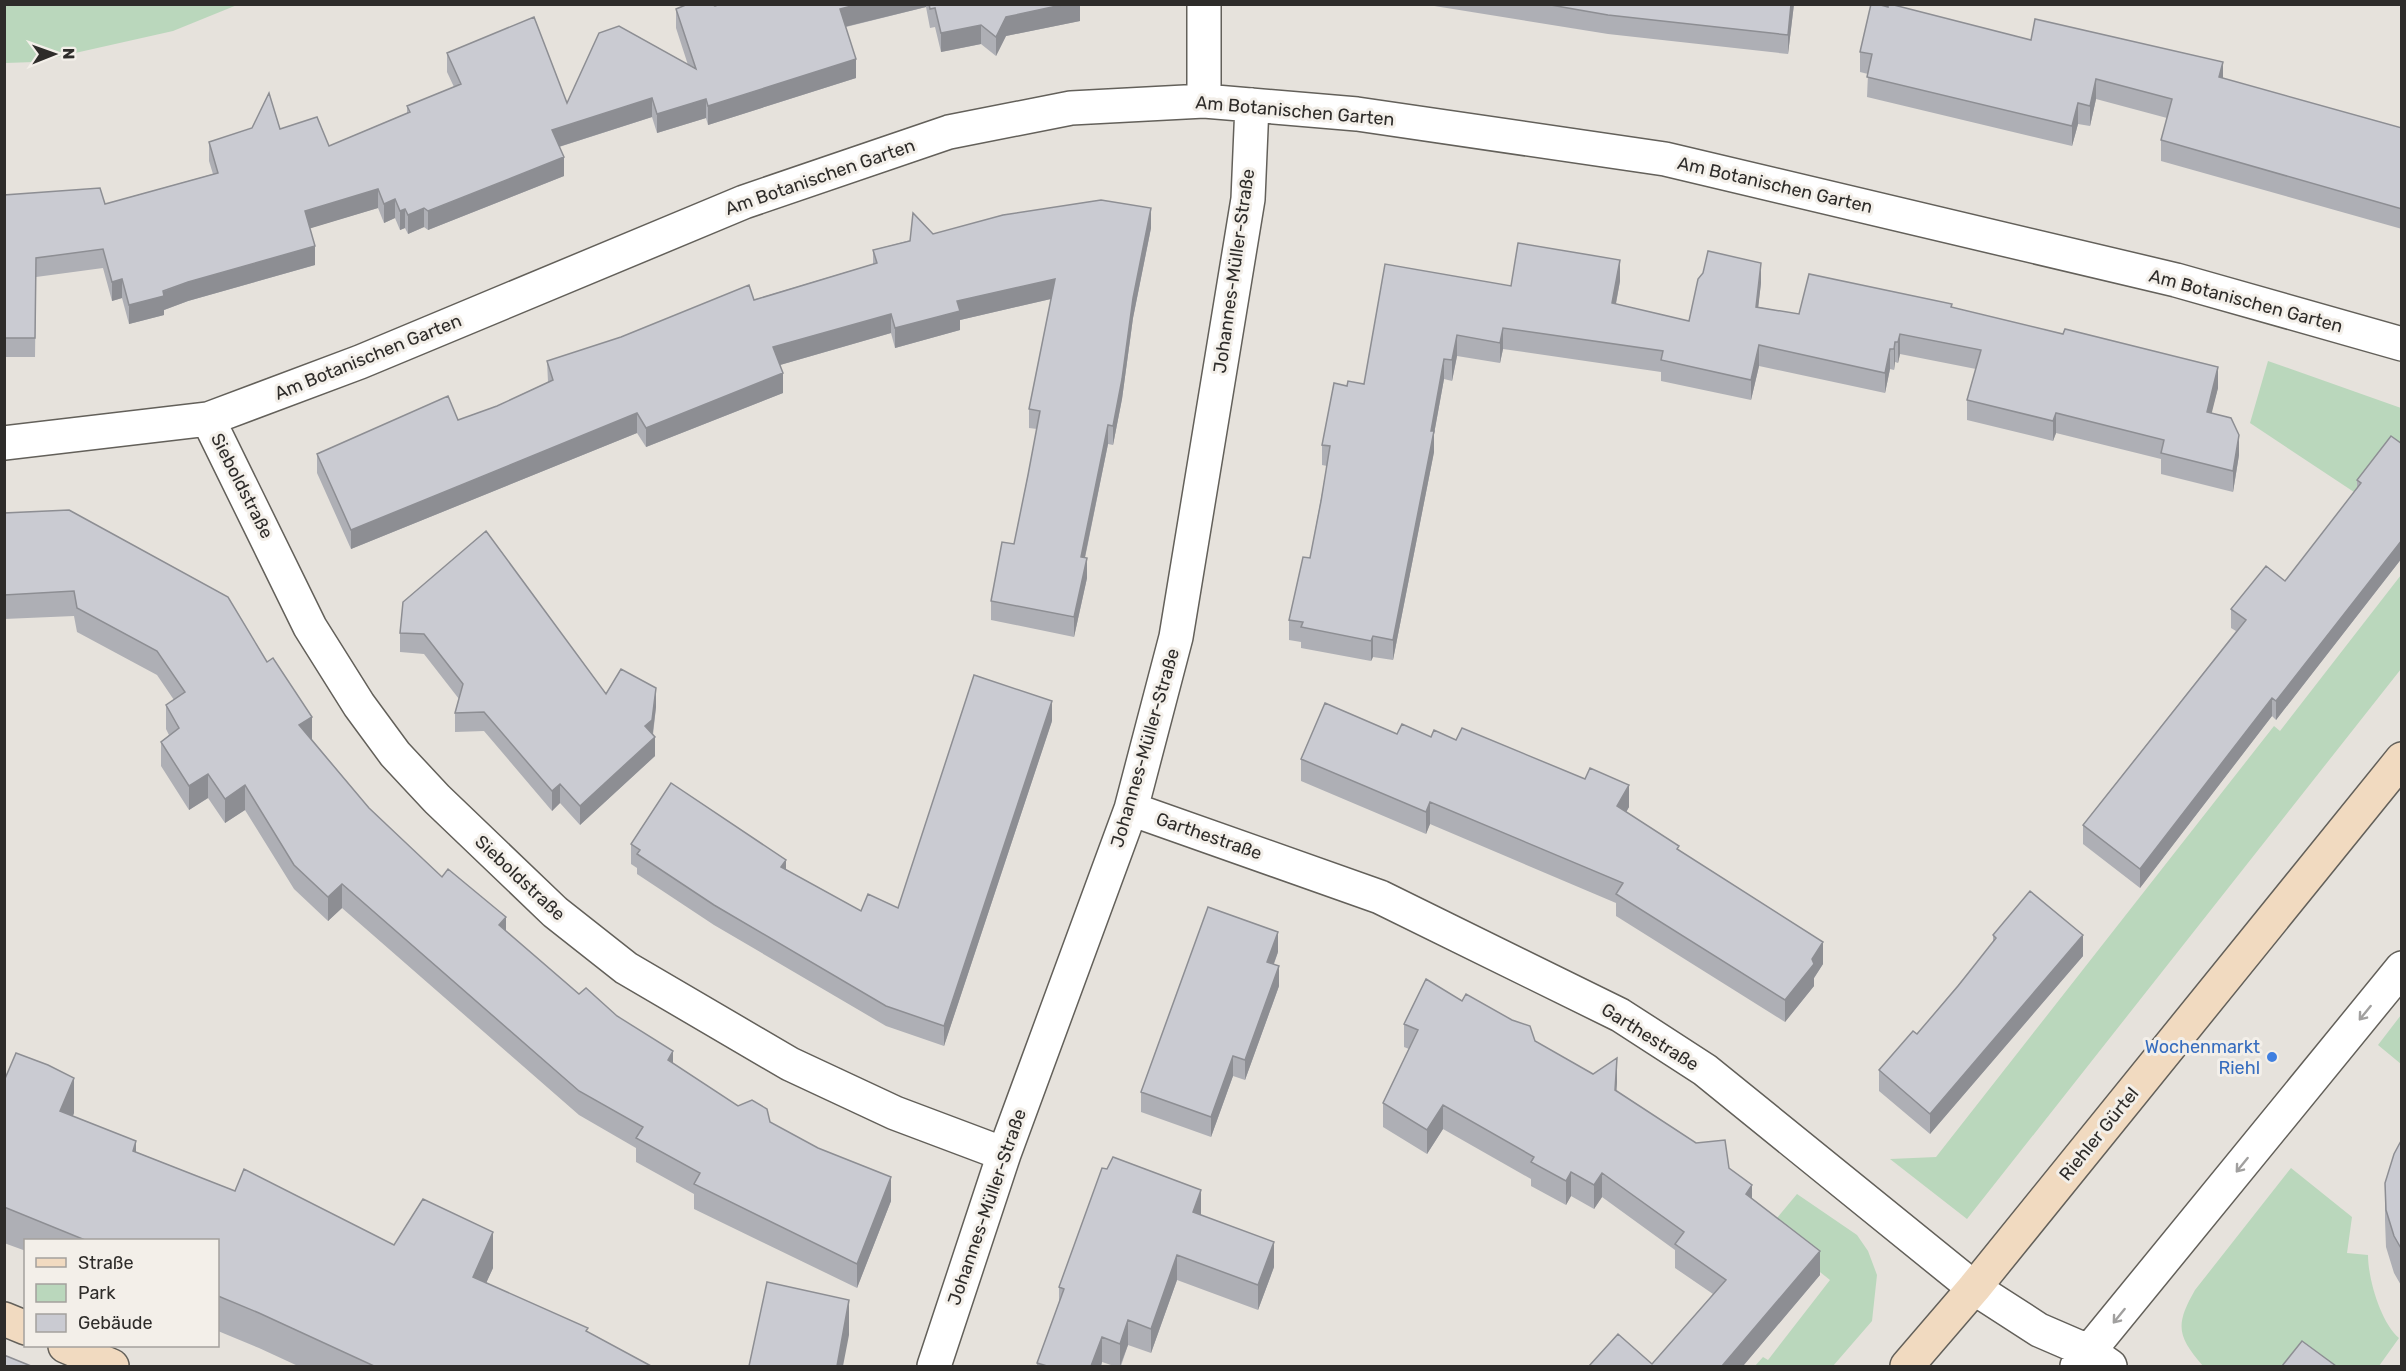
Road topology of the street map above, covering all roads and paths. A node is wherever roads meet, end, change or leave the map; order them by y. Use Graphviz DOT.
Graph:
graph roads {
  1 [pos="1204,4"];
  2 [pos="1204,101"];
  3 [pos="1252,105"];
  4 [pos="2402,344"];
  5 [pos="208,419"];
  6 [pos="4,443"];
  7 [pos="2402,759"];
  8 [pos="1131,809"];
  9 [pos="2402,968"];
  10 [pos="1004,1154"];
  11 [pos="1974,1288"];
  12 [pos="4,1319"];
  13 [pos="24,1327"];
  14 [pos="67,1347"];
  15 [pos="2093,1362"];
  16 [pos="112,1366"];
  17 [pos="934,1366"];
  18 [pos="1907,1366"];
  1 -- 2 [label="street"];
  2 -- 3 [label="street, Am Botanischen Garten"];
  2 -- 5 [label="street, Am Botanischen Garten"];
  3 -- 4 [label="street, Am Botanischen Garten"];
  3 -- 8 [label="street, Johannes-Müller-Straße"];
  5 -- 6 [label="street, Am Botanischen Garten"];
  5 -- 10 [label="street, Sieboldstraße"];
  7 -- 11 [label="street, Riehler Gürtel"];
  8 -- 10 [label="street, Johannes-Müller-Straße"];
  8 -- 11 [label="street, Garthestraße"];
  9 -- 15 [label="street, one-way"];
  10 -- 17 [label="street, Johannes-Müller-Straße"];
  11 -- 15 [label="street, Garthestraße"];
  11 -- 18 [label="street, Riehler Gürtel"];
  12 -- 13 [label="street"];
  14 -- 16 [label="street"];
}
